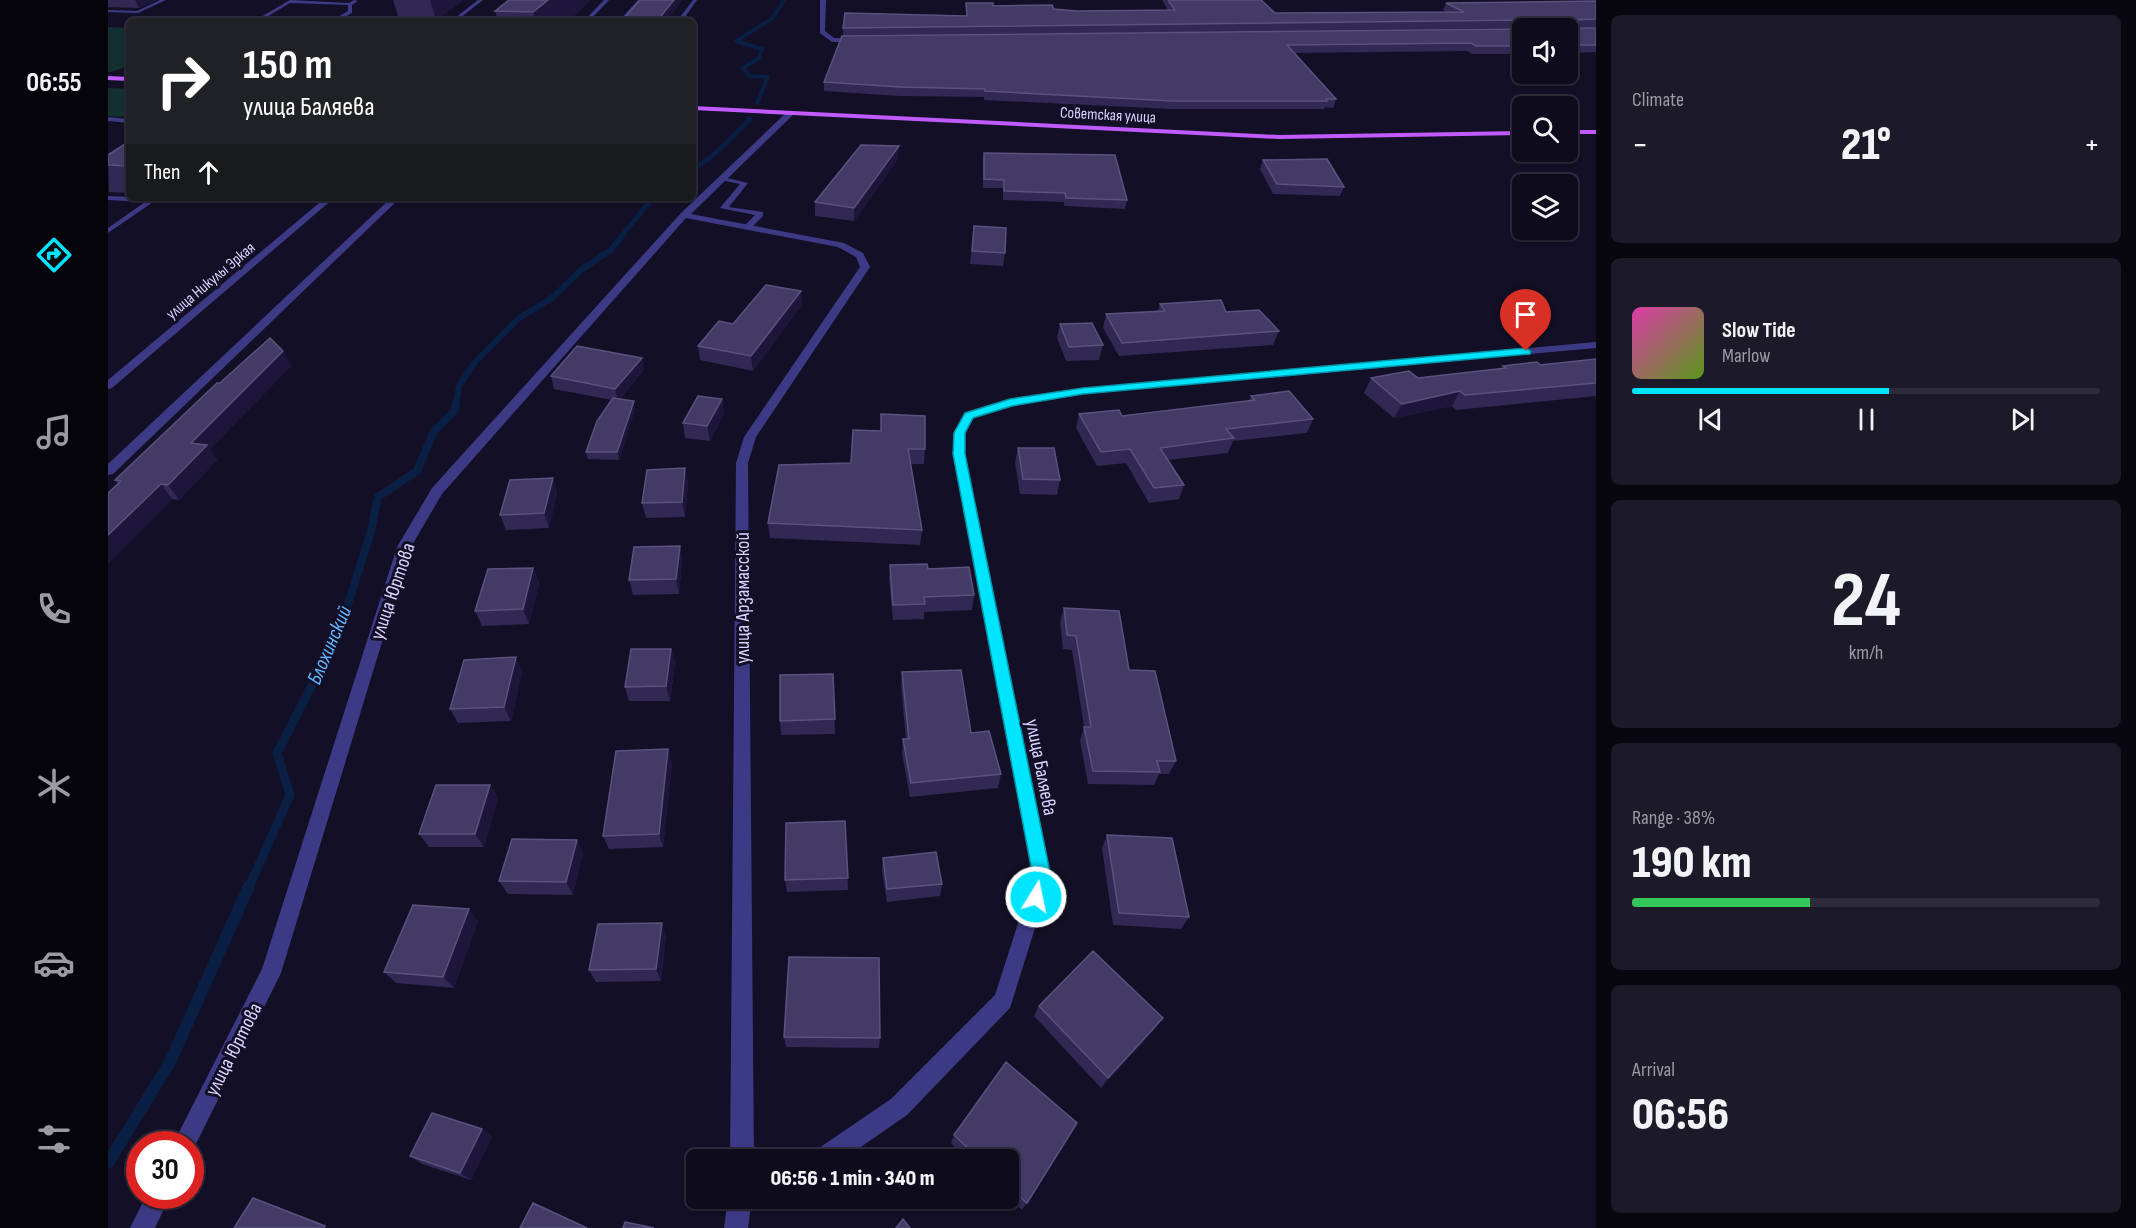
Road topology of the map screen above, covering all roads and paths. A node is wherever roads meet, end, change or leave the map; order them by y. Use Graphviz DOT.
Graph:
graph roads {
  1 [pos="164,0"];
  2 [pos="357,0"];
  3 [pos="481,0"];
  4 [pos="607,0"];
  5 [pos="641,0"];
  6 [pos="695,0"];
  7 [pos="823,0"];
  8 [pos="292,1"];
  9 [pos="350,4"];
  10 [pos="108,11"];
  11 [pos="261,18"];
  12 [pos="339,18"];
  13 [pos="457,18"];
  14 [pos="589,18"];
  15 [pos="624,18"];
  16 [pos="681,18"];
  17 [pos="867,41"];
  18 [pos="108,78"];
  19 [pos="126,79"];
  20 [pos="696,108"];
  21 [pos="791,113"];
  22 [pos="108,120"];
  23 [pos="126,121"];
  24 [pos="1578,132"];
  25 [pos="1596,132"];
  26 [pos="1512,133"];
  27 [pos="723,179"];
  28 [pos="108,198"];
  29 [pos="126,199"];
  30 [pos="151,201"];
  31 [pos="326,201"];
  32 [pos="393,201"];
  33 [pos="684,215"];
  34 [pos="747,227"];
  35 [pos="108,231"];
  36 [pos="1596,345"];
  37 [pos="108,385"];
  38 [pos="108,471"];
  39 [pos="191,1131"];
  40 [pos="742,1149"];
  41 [pos="837,1149"];
  42 [pos="152,1209"];
  43 [pos="739,1209"];
  44 [pos="142,1228"];
  45 [pos="736,1228"];
  1 -- 10 [label="lane"];
  2 -- 9 [label="lane"];
  3 -- 13 [label="lane"];
  4 -- 14 [label="lane"];
  5 -- 15 [label="lane"];
  6 -- 16 [label="lane"];
  7 -- 17 [label="street"];
  8 -- 9 [label="lane"];
  8 -- 11 [label="lane"];
  9 -- 12 [label="lane"];
  18 -- 19 [label="main road"];
  20 -- 21 [label="main road, Советская улица"];
  21 -- 26 [label="main road, Советская улица"];
  21 -- 27 [label="street, улица Юртова"];
  22 -- 23 [label="street"];
  24 -- 25 [label="main road"];
  27 -- 33 [label="street, улица Юртова"];
  27 -- 34 [label="lane"];
  28 -- 29 [label="lane"];
  30 -- 35 [label="lane"];
  31 -- 37 [label="street, улица Никулы Эркая"];
  32 -- 38 [label="street"];
  33 -- 34 [label="street, улица Арзамасской"];
  33 -- 39 [label="street, улица Юртова"];
  34 -- 40 [label="street, улица Арзамасской"];
  36 -- 41 [label="street, улица Баляева"];
  42 -- 44 [label="street"];
  43 -- 45 [label="street"];
}
